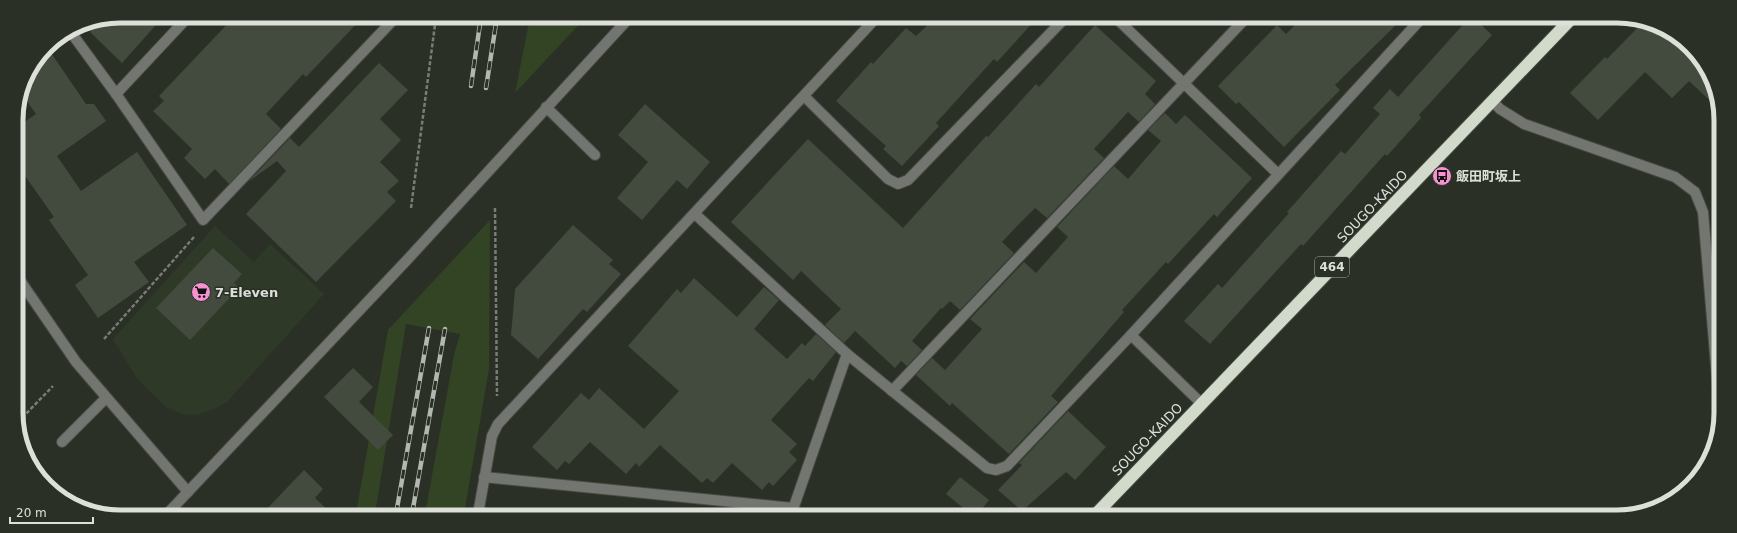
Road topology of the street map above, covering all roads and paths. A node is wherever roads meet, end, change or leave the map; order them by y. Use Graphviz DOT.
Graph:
graph roads {
  1 [pos="182,23"];
  2 [pos="390,23"];
  3 [pos="435,23"];
  4 [pos="624,23"];
  5 [pos="871,23"];
  6 [pos="1060,23"];
  7 [pos="1121,23"];
  8 [pos="1241,23"];
  9 [pos="1417,23"];
  10 [pos="1567,23"];
  11 [pos="73,35"];
  12 [pos="1184,84"];
  13 [pos="116,94"];
  14 [pos="804,96"];
  15 [pos="1492,101"];
  16 [pos="546,108"];
  17 [pos="595,155"];
  18 [pos="1278,174"];
  19 [pos="411,208"];
  20 [pos="495,208"];
  21 [pos="694,214"];
  22 [pos="203,220"];
  23 [pos="23,285"];
  24 [pos="1714,333"];
  25 [pos="1131,335"];
  26 [pos="104,339"];
  27 [pos="847,354"];
  28 [pos="53,386"];
  29 [pos="892,391"];
  30 [pos="106,398"];
  31 [pos="1201,403"];
  32 [pos="23,417"];
  33 [pos="498,424"];
  34 [pos="62,442"];
  35 [pos="484,477"];
  36 [pos="188,492"];
  37 [pos="171,510"];
  38 [pos="479,510"];
  39 [pos="783,510"];
  40 [pos="792,510"];
  41 [pos="1100,510"];
  1 -- 13 [label="street"];
  2 -- 22 [label="street"];
  3 -- 19 [label="path"];
  4 -- 16 [label="street"];
  5 -- 14 [label="street"];
  6 -- 14 [label="street"];
  7 -- 12 [label="street"];
  8 -- 12 [label="street"];
  9 -- 18 [label="street"];
  10 -- 15 [label="highway, SOUGO-KAIDO / 464"];
  11 -- 13 [label="street"];
  12 -- 18 [label="street"];
  12 -- 29 [label="street"];
  13 -- 22 [label="street"];
  14 -- 21 [label="street"];
  15 -- 24 [label="street"];
  15 -- 31 [label="highway, SOUGO-KAIDO / 464"];
  16 -- 17 [label="street"];
  16 -- 36 [label="street"];
  18 -- 25 [label="street"];
  20 -- 33 [label="path"];
  21 -- 27 [label="street"];
  21 -- 33 [label="street"];
  22 -- 26 [label="path"];
  23 -- 30 [label="street"];
  25 -- 29 [label="street"];
  25 -- 31 [label="street"];
  27 -- 29 [label="street"];
  27 -- 40 [label="street"];
  28 -- 32 [label="path"];
  30 -- 34 [label="street"];
  30 -- 36 [label="street"];
  31 -- 41 [label="highway, SOUGO-KAIDO / 464"];
  33 -- 35 [label="street"];
  35 -- 38 [label="street"];
  35 -- 39 [label="street"];
  36 -- 37 [label="street"];
}
